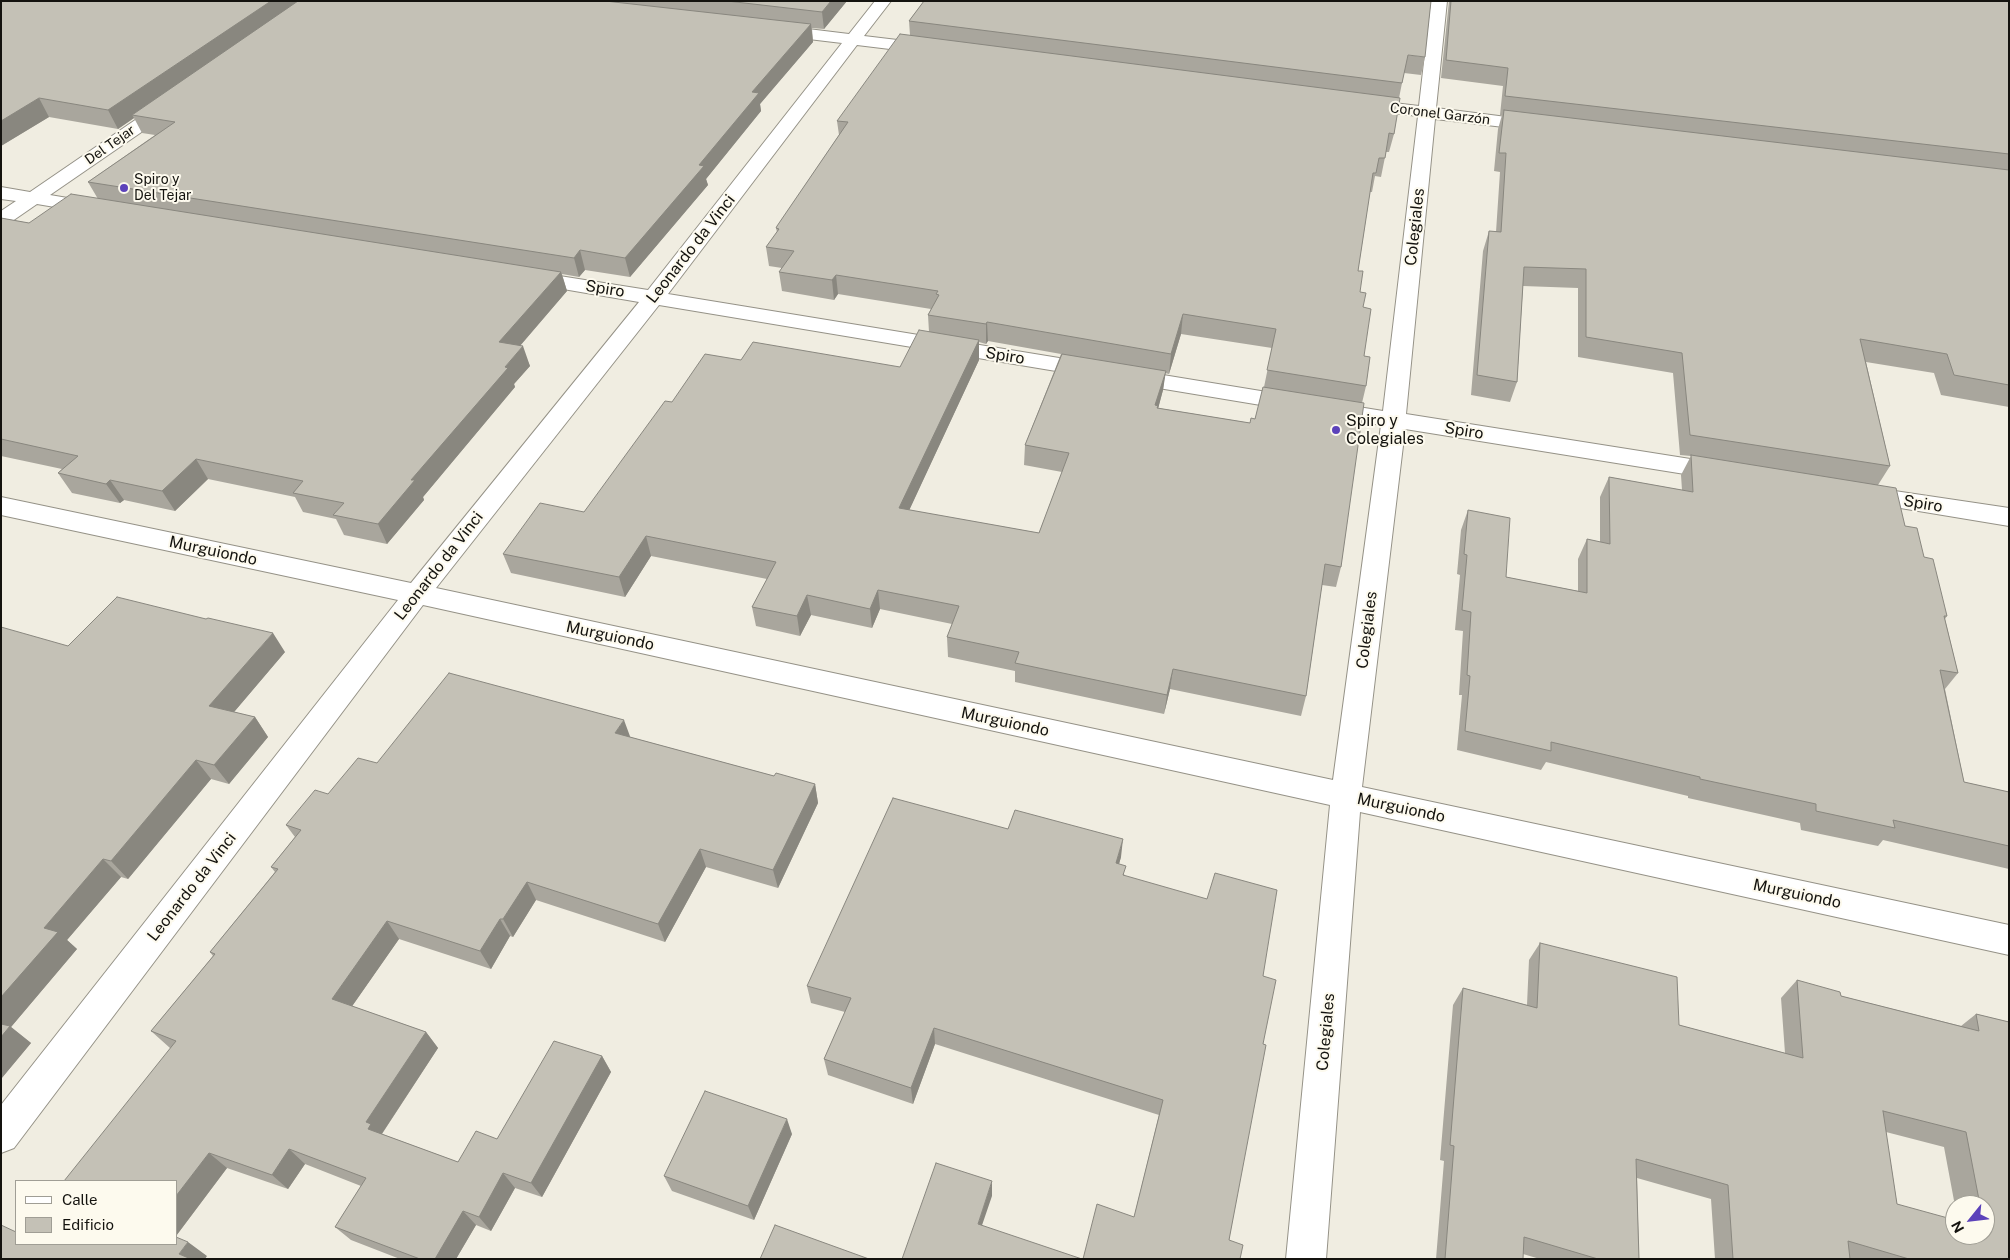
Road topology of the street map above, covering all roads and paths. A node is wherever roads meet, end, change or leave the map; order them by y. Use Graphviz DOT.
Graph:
graph roads {
  1 [pos="883,1"];
  2 [pos="1438,1"];
  3 [pos="757,28"];
  4 [pos="854,39"];
  5 [pos="943,50"];
  6 [pos="179,97"];
  7 [pos="1339,101"];
  8 [pos="1428,113"];
  9 [pos="1556,128"];
  10 [pos="1,193"];
  11 [pos="32,199"];
  12 [pos="116,211"];
  13 [pos="1,220"];
  14 [pos="507,274"];
  15 [pos="654,297"];
  16 [pos="1394,420"];
  17 [pos="1745,476"];
  18 [pos="1842,491"];
  19 [pos="1,506"];
  20 [pos="2009,517"];
  21 [pos="417,594"];
  22 [pos="1346,796"];
  23 [pos="2009,940"];
  24 [pos="1,1135"];
  25 [pos="1306,1259"];
  1 -- 4 [label="street, Leonardo da Vinci"];
  2 -- 8 [label="street, Colegiales"];
  3 -- 4 [label="street"];
  4 -- 5 [label="street"];
  4 -- 15 [label="street, Leonardo da Vinci"];
  6 -- 11 [label="street, Del Tejar"];
  7 -- 8 [label="street, Coronel Garzón"];
  8 -- 9 [label="street, Coronel Garzón"];
  8 -- 16 [label="street, Colegiales"];
  10 -- 11 [label="street"];
  11 -- 12 [label="street"];
  11 -- 13 [label="street, Del Tejar"];
  14 -- 15 [label="street, Spiro"];
  15 -- 16 [label="street, Spiro"];
  15 -- 21 [label="street, Leonardo da Vinci"];
  16 -- 17 [label="street, Spiro"];
  16 -- 22 [label="street, Colegiales"];
  18 -- 20 [label="street, Spiro"];
  19 -- 21 [label="street, Murguiondo"];
  21 -- 22 [label="street, Murguiondo"];
  21 -- 24 [label="street, Leonardo da Vinci"];
  22 -- 23 [label="street, Murguiondo"];
  22 -- 25 [label="street, Colegiales"];
}
